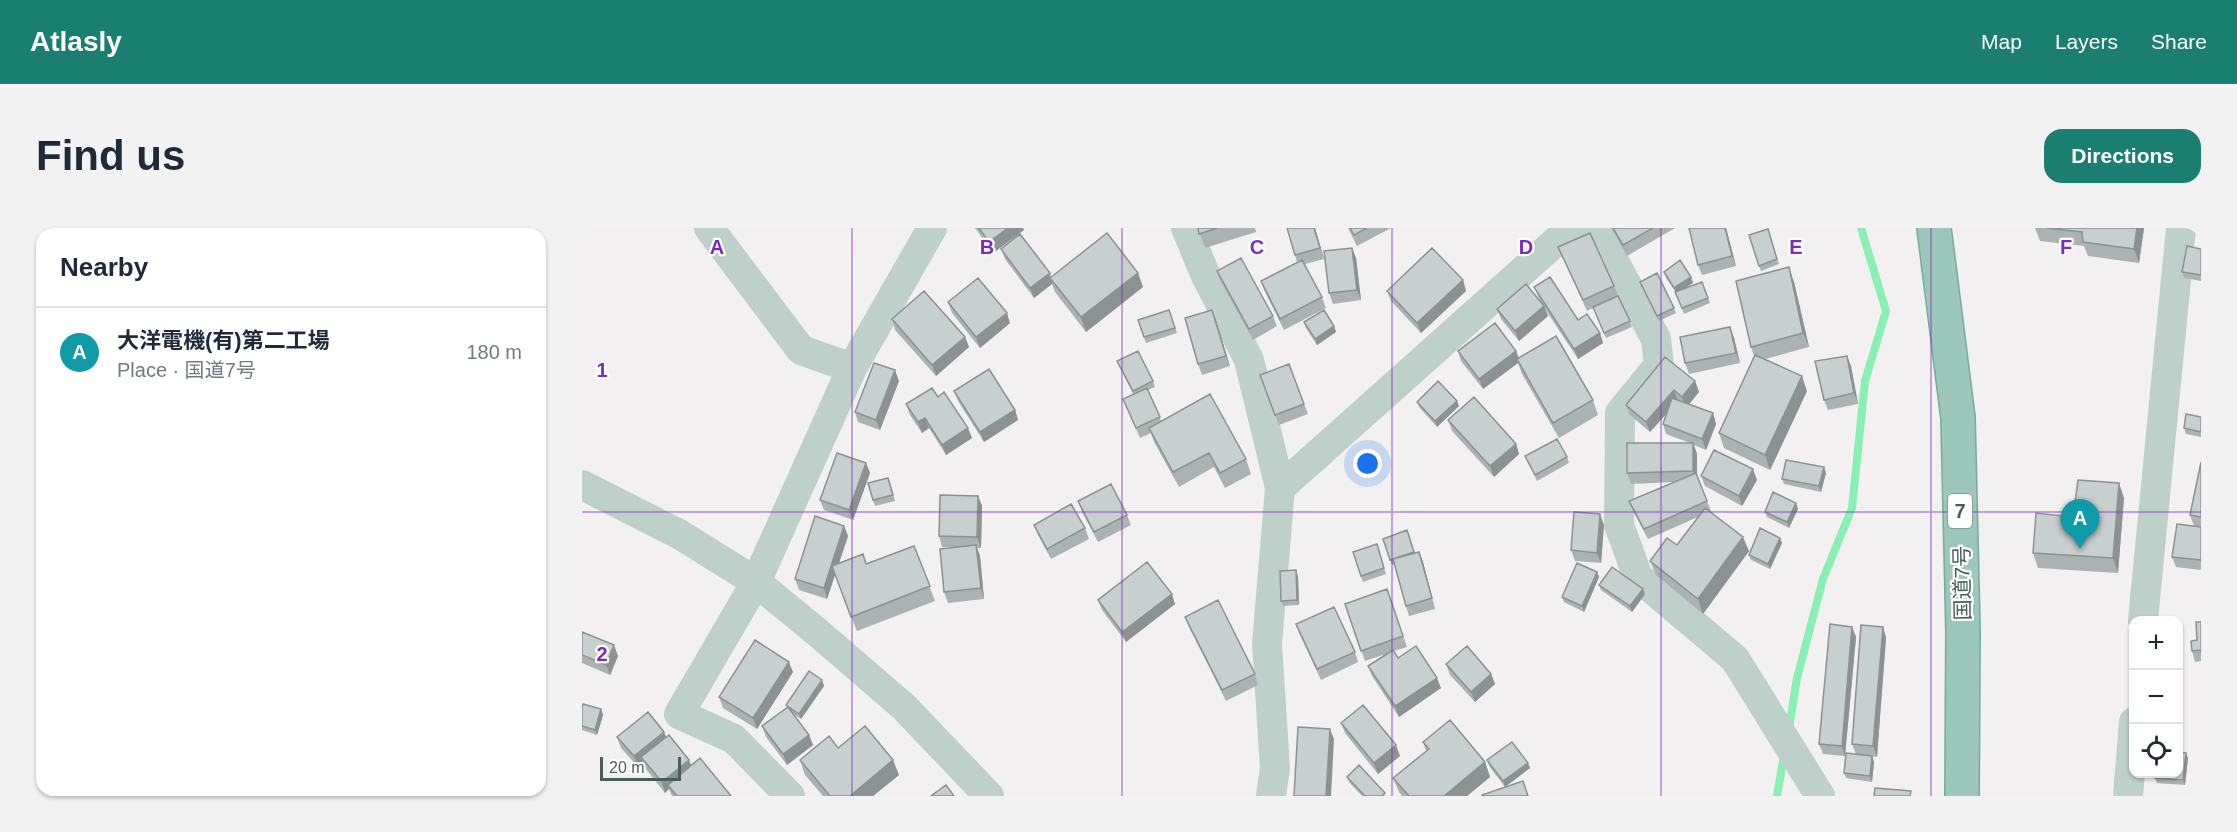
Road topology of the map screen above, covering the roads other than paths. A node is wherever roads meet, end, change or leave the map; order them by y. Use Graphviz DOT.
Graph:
graph roads {
  1 [pos="709,228"];
  2 [pos="932,228"];
  3 [pos="1185,228"];
  4 [pos="1571,228"];
  5 [pos="1596,228"];
  6 [pos="1934,228"];
  7 [pos="2181,228"];
  8 [pos="852,368"];
  9 [pos="582,485"];
  10 [pos="1280,488"];
  11 [pos="756,582"];
  12 [pos="2143,616"];
  13 [pos="2133,724"];
  14 [pos="1809,788"];
  15 [pos="790,796"];
  16 [pos="989,796"];
  17 [pos="1271,796"];
  18 [pos="1962,796"];
  19 [pos="2128,796"];
  1 -- 8 [label="street"];
  2 -- 8 [label="street"];
  3 -- 10 [label="street"];
  4 -- 10 [label="street"];
  5 -- 14 [label="street"];
  6 -- 18 [label="highway, 国道7号 / 7"];
  7 -- 12 [label="street"];
  8 -- 11 [label="street"];
  9 -- 11 [label="street"];
  10 -- 17 [label="street"];
  11 -- 15 [label="street"];
  11 -- 16 [label="street"];
  13 -- 19 [label="street"];
}
